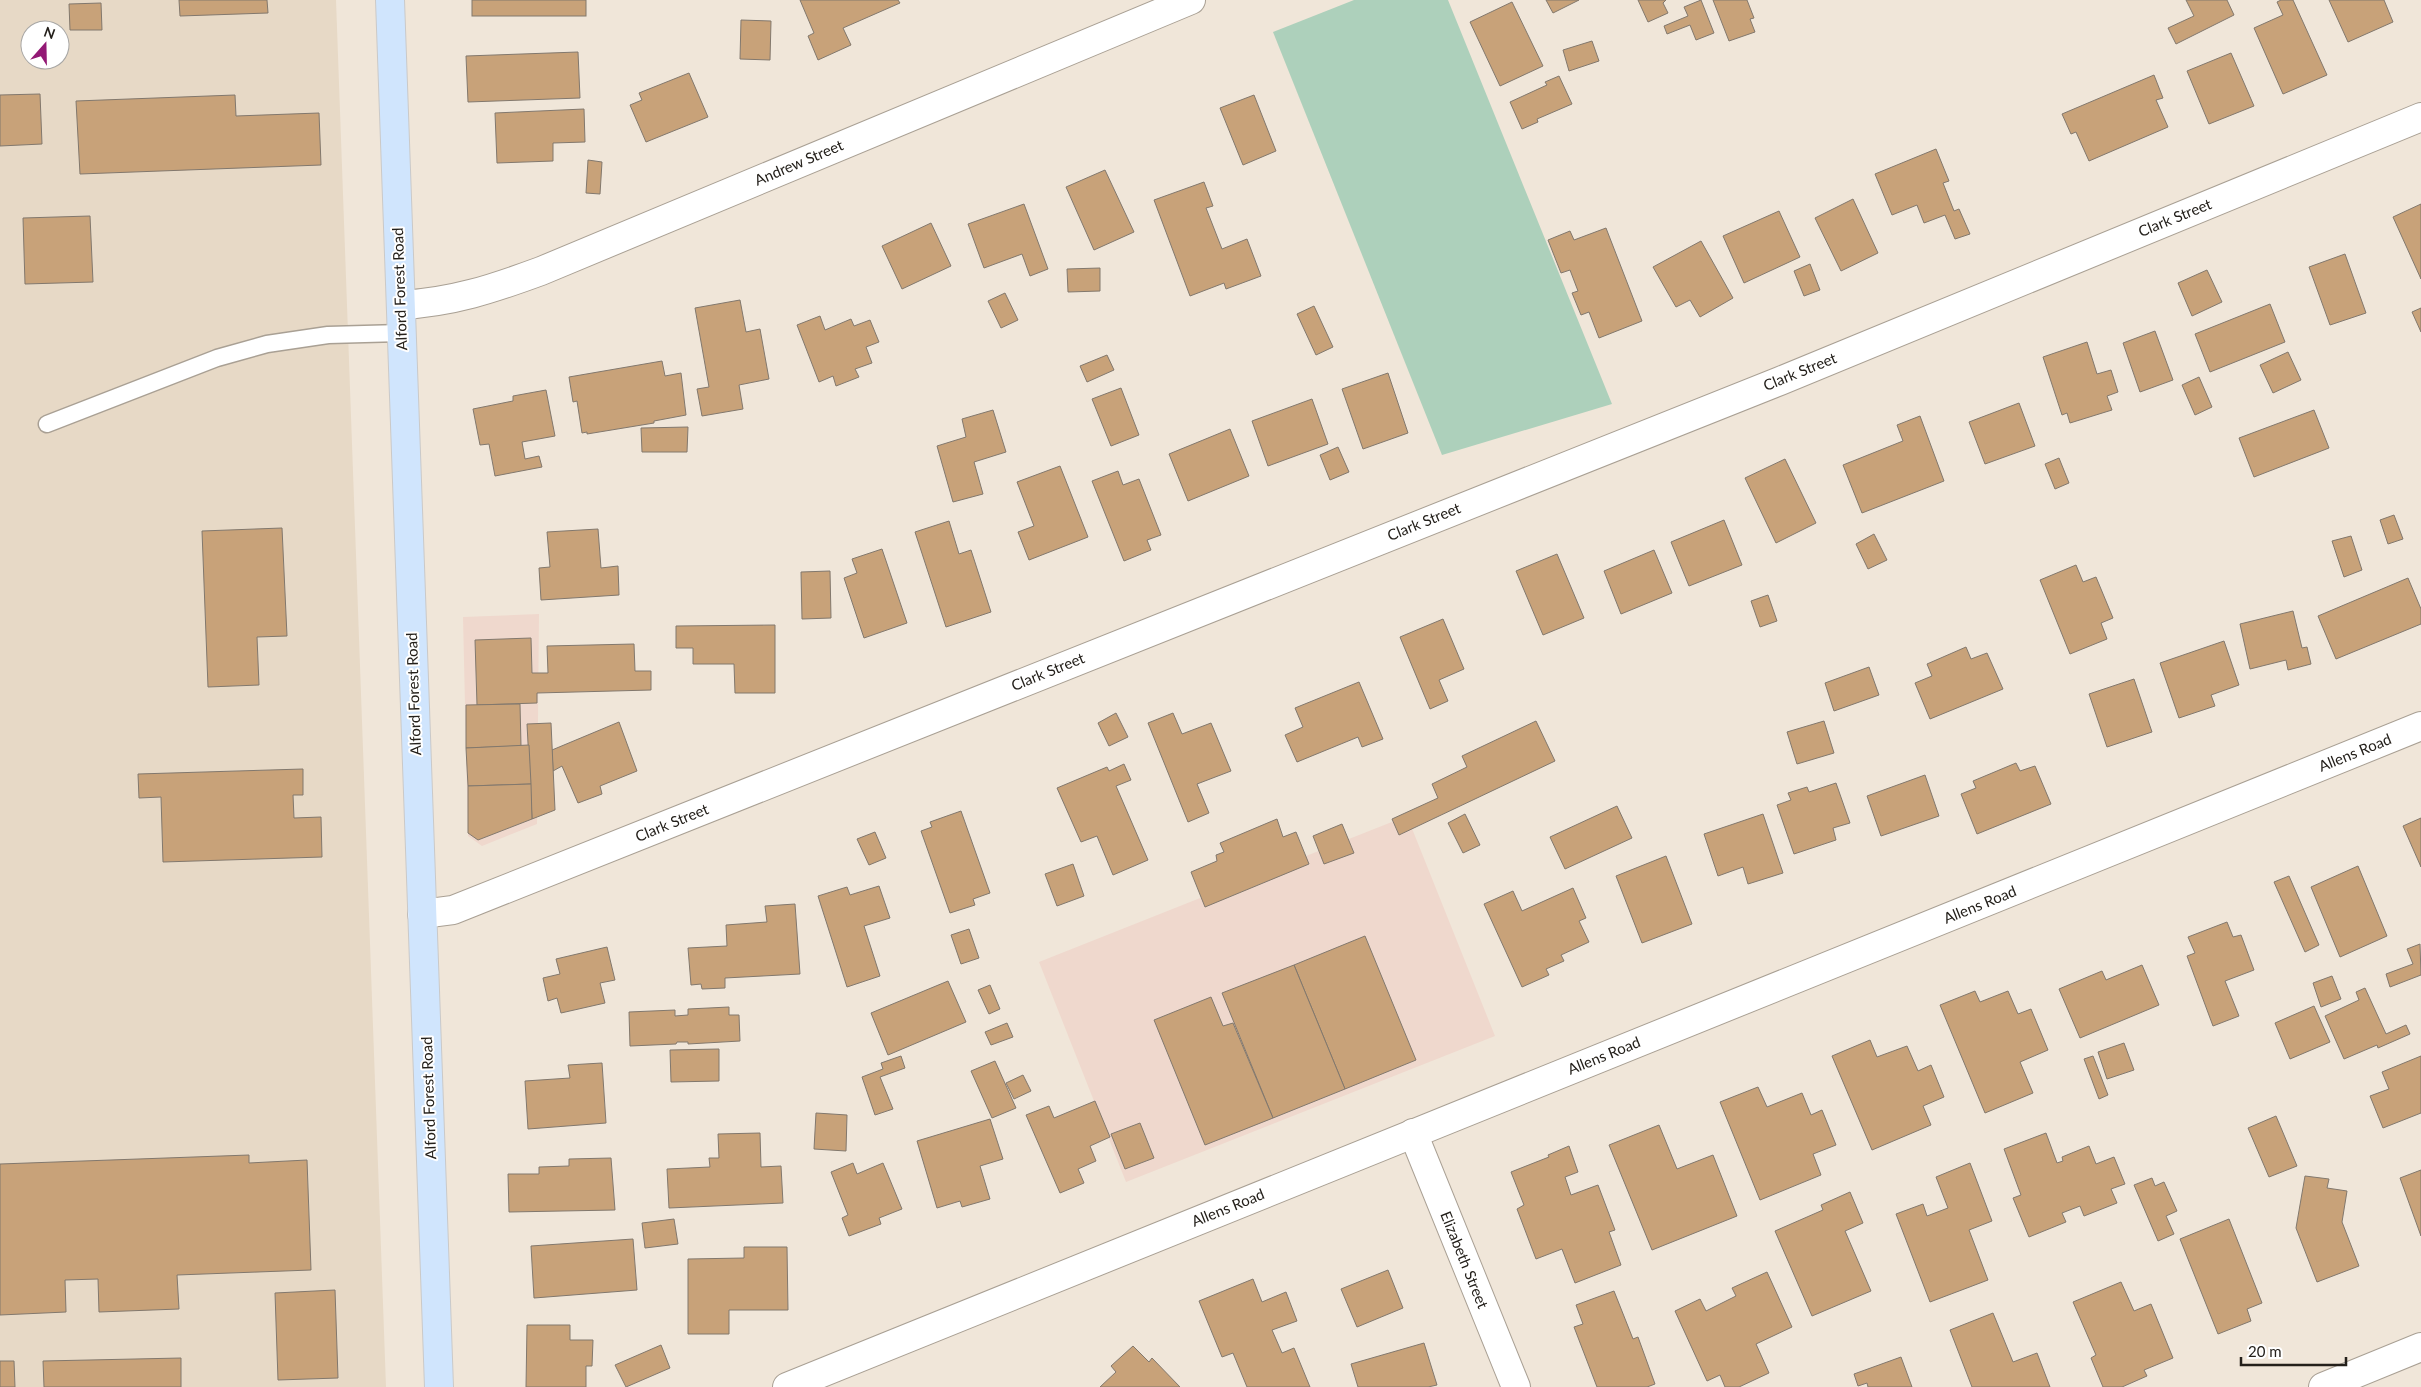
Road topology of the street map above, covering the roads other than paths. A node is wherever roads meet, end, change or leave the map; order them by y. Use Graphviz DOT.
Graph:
graph roads {
  1 [pos="390,0"];
  2 [pos="1191,0"];
  3 [pos="2421,117"];
  4 [pos="401,305"];
  5 [pos="401,333"];
  6 [pos="47,424"];
  7 [pos="2421,726"];
  8 [pos="422,914"];
  9 [pos="1413,1133"];
  10 [pos="2421,1347"];
  11 [pos="439,1387"];
  12 [pos="787,1387"];
  13 [pos="1516,1387"];
  14 [pos="2323,1387"];
  1 -- 4 [label="main road, Alford Forest Road"];
  2 -- 4 [label="street, Andrew Street"];
  3 -- 8 [label="street, Clark Street"];
  4 -- 5 [label="main road, Alford Forest Road"];
  5 -- 6 [label="lane"];
  5 -- 8 [label="main road, Alford Forest Road"];
  7 -- 9 [label="street, Allens Road"];
  8 -- 11 [label="main road, Alford Forest Road"];
  9 -- 12 [label="street, Allens Road"];
  9 -- 13 [label="street, Elizabeth Street"];
  10 -- 14 [label="street"];
}
